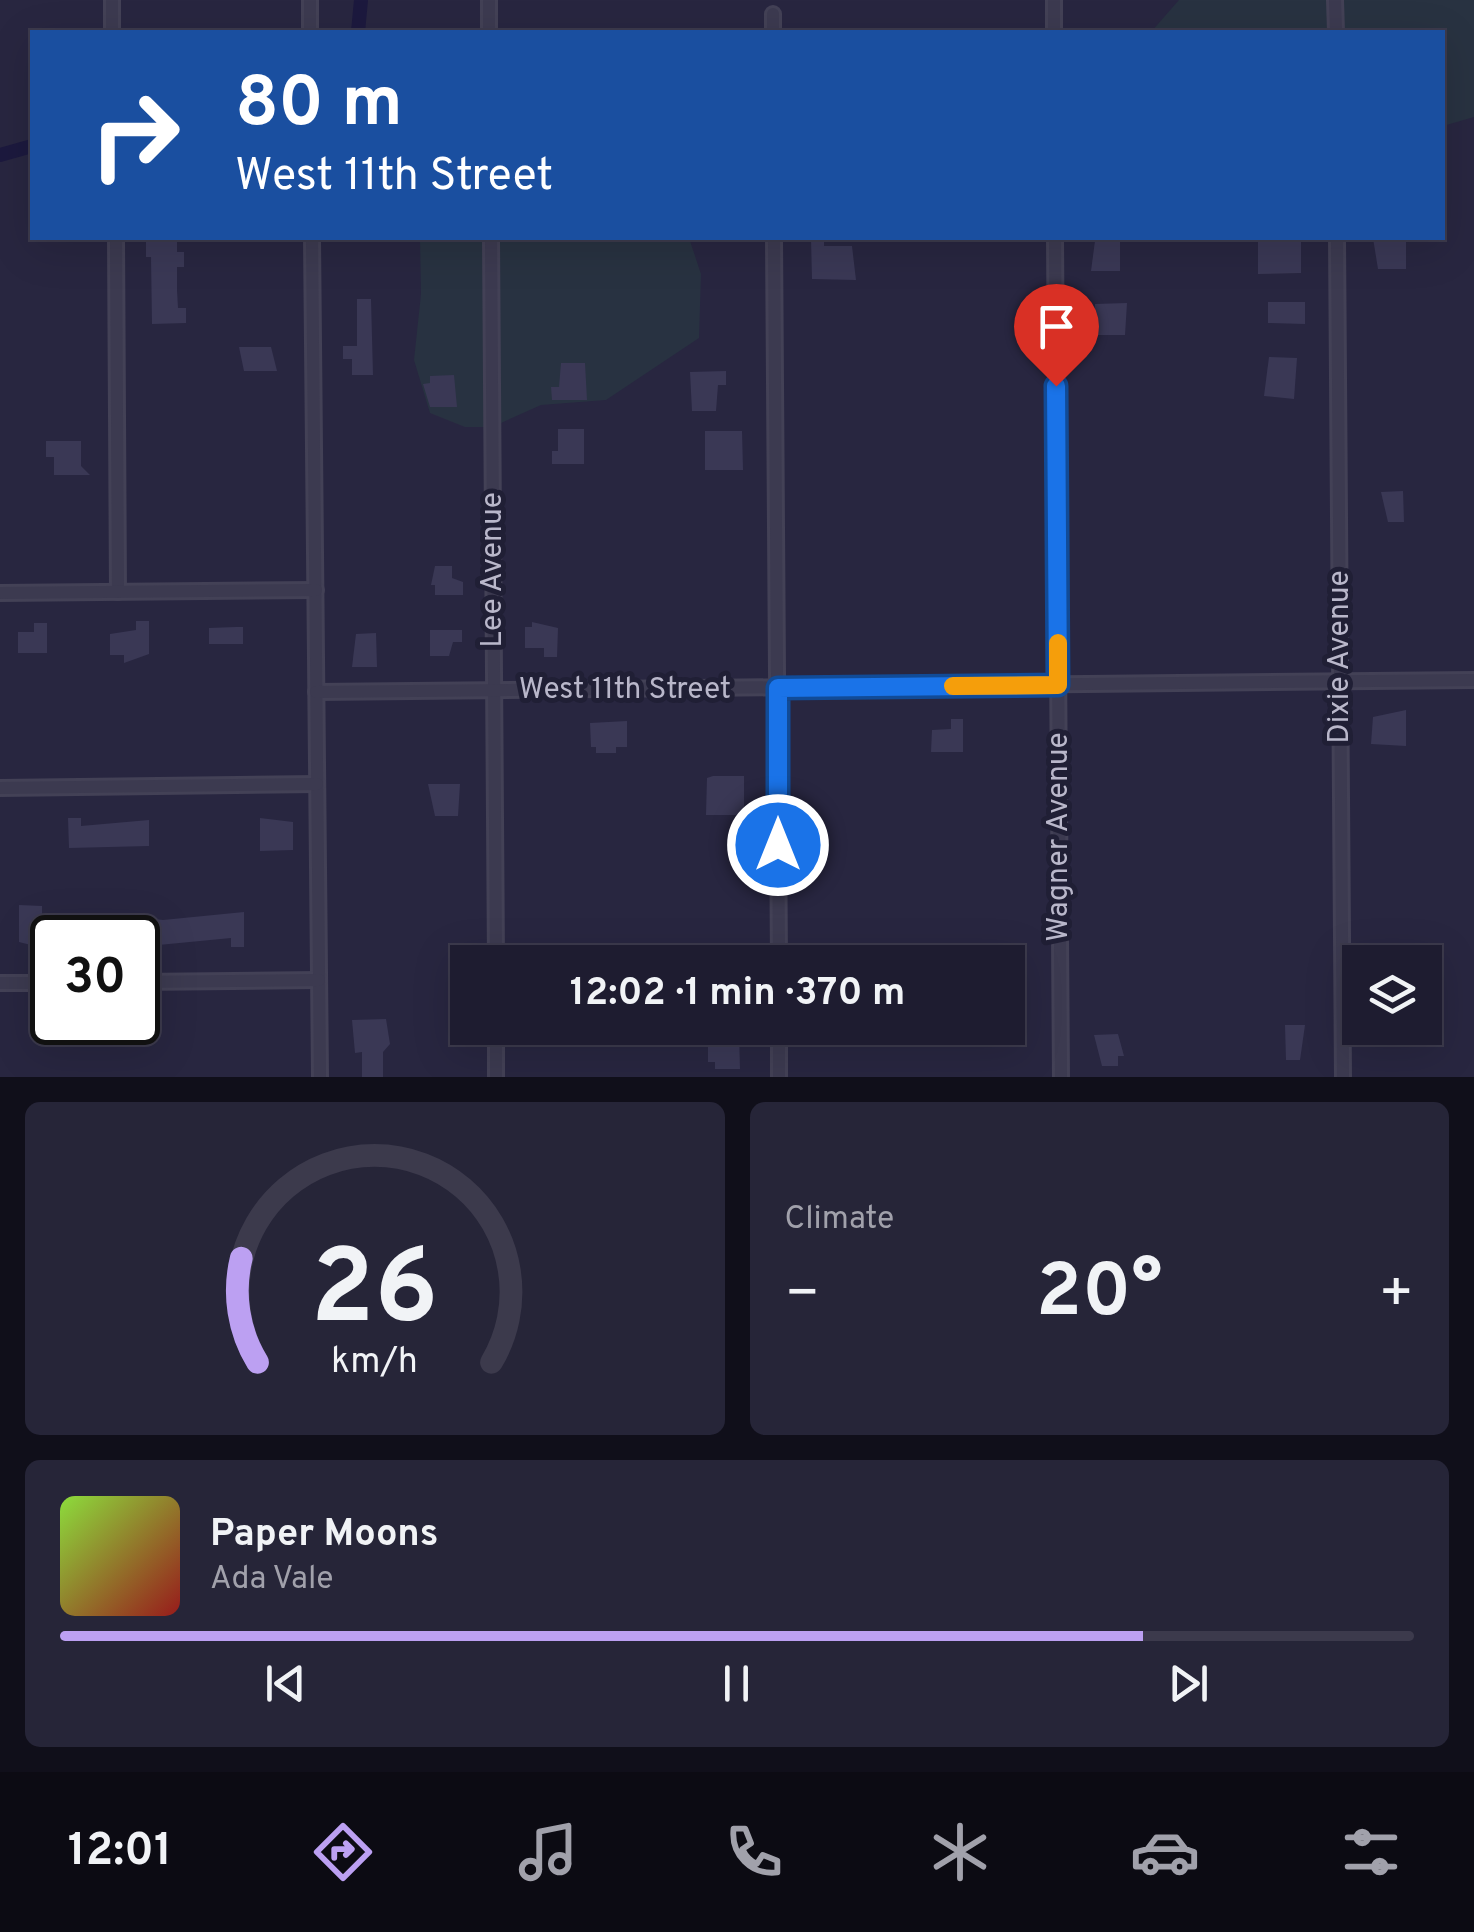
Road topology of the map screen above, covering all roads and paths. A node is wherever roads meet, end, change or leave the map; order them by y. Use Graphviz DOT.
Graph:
graph roads {
  1 [pos="112,0"];
  2 [pos="310,0"];
  3 [pos="489,0"];
  4 [pos="1054,0"];
  5 [pos="1336,0"];
  6 [pos="773,14"];
  7 [pos="112,30"];
  8 [pos="310,30"];
  9 [pos="489,30"];
  10 [pos="774,30"];
  11 [pos="1054,30"];
  12 [pos="1336,30"];
  13 [pos="116,240"];
  14 [pos="312,240"];
  15 [pos="491,240"];
  16 [pos="774,240"];
  17 [pos="1055,240"];
  18 [pos="1337,240"];
  19 [pos="316,590"];
  20 [pos="118,592"];
  21 [pos="0,593"];
  22 [pos="1474,680"];
  23 [pos="1340,682"];
  24 [pos="1058,685"];
  25 [pos="778,688"];
  26 [pos="492,691"];
  27 [pos="316,692"];
  28 [pos="317,784"];
  29 [pos="0,788"];
  30 [pos="496,945"];
  31 [pos="778,945"];
  32 [pos="319,980"];
  33 [pos="160,982"];
  34 [pos="0,983"];
  35 [pos="30,983"];
  36 [pos="496,1045"];
  37 [pos="779,1045"];
  38 [pos="320,1077"];
  39 [pos="496,1077"];
  40 [pos="779,1077"];
  41 [pos="1061,1077"];
  42 [pos="1342,1077"];
  1 -- 7 [label="street"];
  2 -- 8 [label="street"];
  3 -- 9 [label="street"];
  4 -- 11 [label="street"];
  5 -- 12 [label="street"];
  6 -- 10 [label="street"];
  13 -- 20 [label="street"];
  14 -- 19 [label="street"];
  15 -- 26 [label="street, Lee Avenue"];
  16 -- 25 [label="street"];
  17 -- 24 [label="street, Wagner Avenue"];
  18 -- 23 [label="street, Dixie Avenue"];
  19 -- 20 [label="street"];
  19 -- 27 [label="street"];
  20 -- 21 [label="street"];
  22 -- 23 [label="street, West 11th Street"];
  23 -- 24 [label="street, West 11th Street"];
  23 -- 42 [label="street, Dixie Avenue"];
  24 -- 25 [label="street, West 11th Street"];
  24 -- 41 [label="street, Wagner Avenue"];
  25 -- 26 [label="street, West 11th Street"];
  25 -- 31 [label="street"];
  26 -- 27 [label="street, West 11th Street"];
  26 -- 30 [label="street, Lee Avenue"];
  27 -- 28 [label="street"];
  28 -- 29 [label="street"];
  28 -- 32 [label="street"];
  32 -- 33 [label="street"];
  32 -- 38 [label="street"];
  34 -- 35 [label="street"];
  36 -- 39 [label="street"];
  37 -- 40 [label="street"];
}
